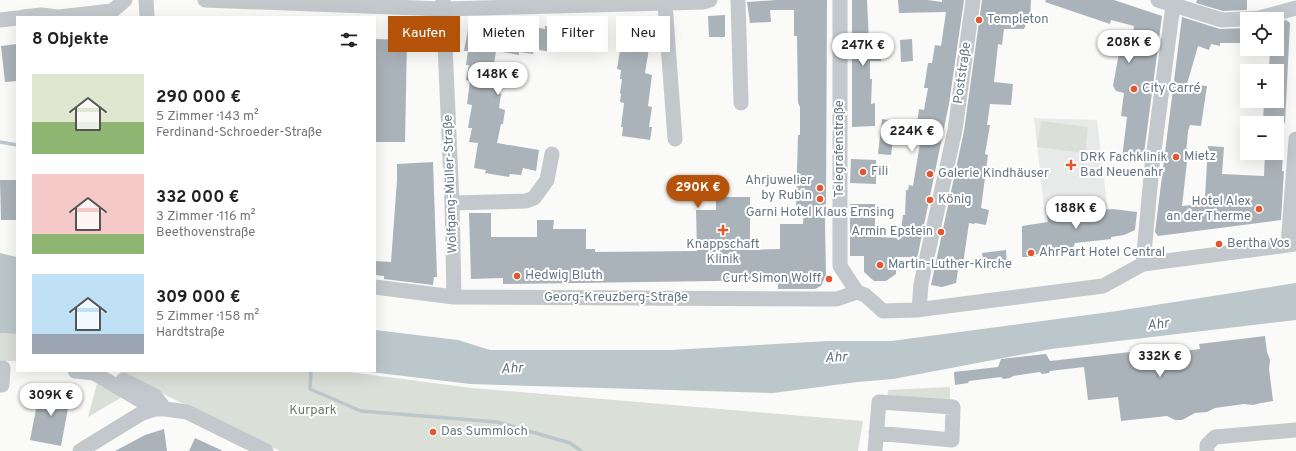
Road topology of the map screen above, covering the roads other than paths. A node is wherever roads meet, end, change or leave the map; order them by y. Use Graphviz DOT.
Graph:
graph roads {
  1 [pos="125,0"];
  2 [pos="146,0"];
  3 [pos="204,0"];
  4 [pos="710,0"];
  5 [pos="738,0"];
  6 [pos="840,0"];
  7 [pos="972,0"];
  8 [pos="1158,0"];
  9 [pos="665,4"];
  10 [pos="444,5"];
  11 [pos="1173,5"];
  12 [pos="1296,8"];
  13 [pos="32,16"];
  14 [pos="50,16"];
  15 [pos="68,16"];
  16 [pos="147,16"];
  17 [pos="16,18"];
  18 [pos="0,20"];
  19 [pos="741,103"];
  20 [pos="675,139"];
  21 [pos="1296,139"];
  22 [pos="552,154"];
  23 [pos="452,203"];
  24 [pos="1292,244"];
  25 [pos="1143,264"];
  26 [pos="376,287"];
  27 [pos="857,292"];
  28 [pos="454,297"];
  29 [pos="919,310"];
  30 [pos="7,368"];
  31 [pos="84,372"];
  32 [pos="110,372"];
  33 [pos="0,385"];
  34 [pos="160,409"];
  35 [pos="1296,430"];
  36 [pos="876,433"];
  37 [pos="80,451"];
  38 [pos="266,451"];
  39 [pos="875,451"];
  40 [pos="1207,451"];
  1 -- 15 [label="street"];
  2 -- 16 [label="street"];
  3 -- 10 [label="street"];
  4 -- 9 [label="street"];
  5 -- 19 [label="street"];
  6 -- 27 [label="street, Telegrafenstraße"];
  7 -- 29 [label="street, Poststraße"];
  8 -- 11 [label="street"];
  9 -- 10 [label="street"];
  9 -- 20 [label="street"];
  10 -- 23 [label="street, Wolfgang-Müller-Straße"];
  11 -- 12 [label="street"];
  11 -- 25 [label="street"];
  13 -- 14 [label="street"];
  17 -- 18 [label="street"];
  21 -- 24 [label="street"];
  22 -- 23 [label="street"];
  23 -- 28 [label="street, Wolfgang-Müller-Straße"];
  24 -- 25 [label="street"];
  25 -- 29 [label="street"];
  26 -- 28 [label="street, Georg-Kreuzberg-Straße"];
  27 -- 28 [label="street, Georg-Kreuzberg-Straße"];
  27 -- 29 [label="street"];
  30 -- 33 [label="street"];
  31 -- 34 [label="street"];
  32 -- 34 [label="street"];
  34 -- 37 [label="street"];
  34 -- 38 [label="street"];
  35 -- 40 [label="street"];
  36 -- 36 [label="street"];
  36 -- 39 [label="street"];
}
